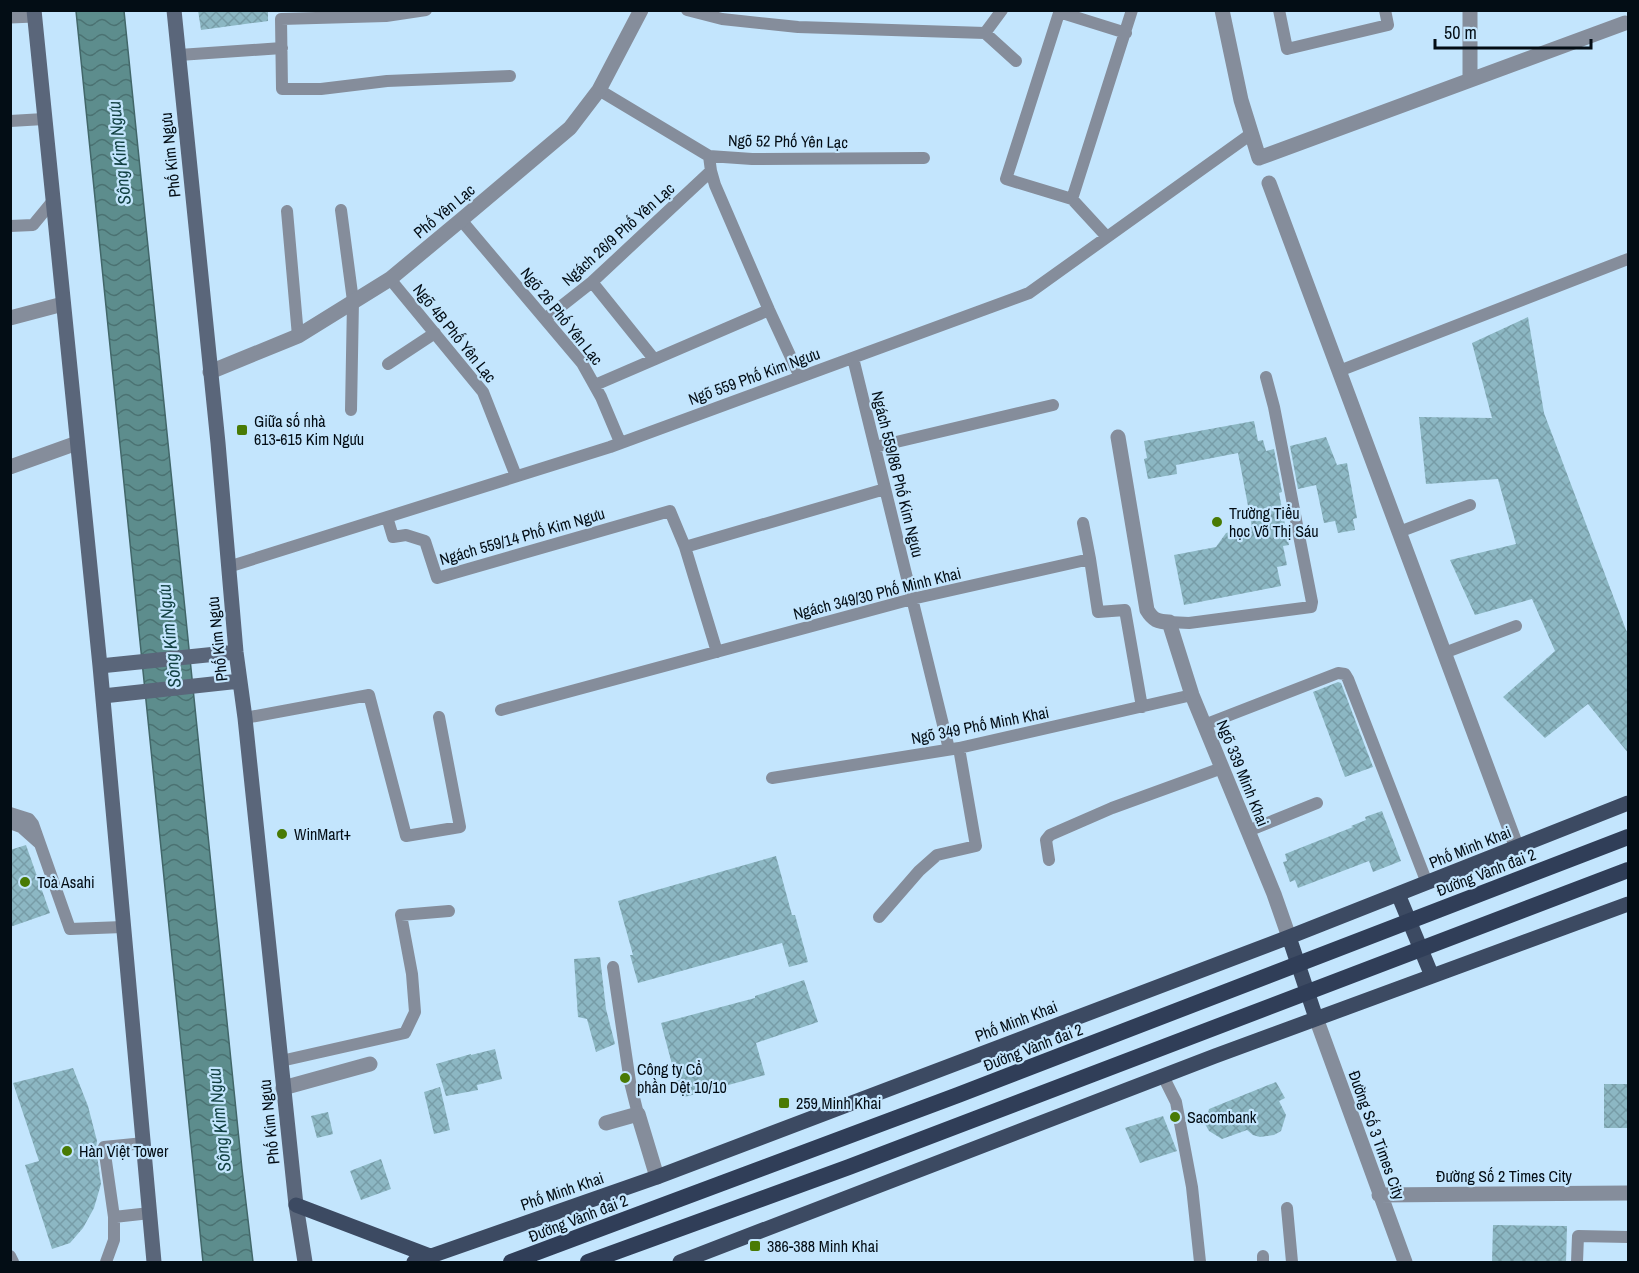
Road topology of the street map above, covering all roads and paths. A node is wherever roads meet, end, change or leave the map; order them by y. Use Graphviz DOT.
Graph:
graph roads {
  1 [pos="174,10"];
  2 [pos="426,10"];
  3 [pos="642,10"];
  4 [pos="687,10"];
  5 [pos="1002,10"];
  6 [pos="1132,10"];
  7 [pos="1222,10"];
  8 [pos="1279,10"];
  9 [pos="1385,10"];
  10 [pos="1470,10"];
  11 [pos="1060,11"];
  12 [pos="34,13"];
  13 [pos="10,16"];
  14 [pos="1625,23"];
  15 [pos="986,33"];
  16 [pos="1126,33"];
  17 [pos="282,48"];
  18 [pos="179,55"];
  19 [pos="1016,61"];
  20 [pos="510,76"];
  21 [pos="1470,80"];
  22 [pos="599,90"];
  23 [pos="44,119"];
  24 [pos="10,121"];
  25 [pos="1251,134"];
  26 [pos="709,156"];
  27 [pos="924,158"];
  28 [pos="711,171"];
  29 [pos="1269,183"];
  30 [pos="1072,199"];
  31 [pos="52,202"];
  32 [pos="342,210"];
  33 [pos="287,212"];
  34 [pos="461,220"];
  35 [pos="10,226"];
  36 [pos="1107,237"];
  37 [pos="1629,259"];
  38 [pos="390,279"];
  39 [pos="592,282"];
  40 [pos="354,301"];
  41 [pos="63,304"];
  42 [pos="769,309"];
  43 [pos="10,318"];
  44 [pos="545,319"];
  45 [pos="435,333"];
  46 [pos="298,336"];
  47 [pos="853,357"];
  48 [pos="654,359"];
  49 [pos="388,364"];
  50 [pos="1339,371"];
  51 [pos="210,372"];
  52 [pos="800,377"];
  53 [pos="1266,377"];
  54 [pos="595,385"];
  55 [pos="1053,405"];
  56 [pos="351,410"];
  57 [pos="1118,437"];
  58 [pos="620,442"];
  59 [pos="77,443"];
  60 [pos="874,447"];
  61 [pos="10,467"];
  62 [pos="516,476"];
  63 [pos="885,489"];
  64 [pos="1470,505"];
  65 [pos="387,517"];
  66 [pos="1083,523"];
  67 [pos="1399,532"];
  68 [pos="685,547"];
  69 [pos="1090,559"];
  70 [pos="228,567"];
  71 [pos="912,599"];
  72 [pos="1169,622"];
  73 [pos="1516,627"];
  74 [pos="236,652"];
  75 [pos="717,652"];
  76 [pos="1444,653"];
  77 [pos="100,666"];
  78 [pos="240,681"];
  79 [pos="1192,695"];
  80 [pos="102,696"];
  81 [pos="1142,707"];
  82 [pos="501,710"];
  83 [pos="439,717"];
  84 [pos="245,718"];
  85 [pos="1204,724"];
  86 [pos="954,749"];
  87 [pos="1221,768"];
  88 [pos="772,778"];
  89 [pos="1317,803"];
  90 [pos="1629,803"];
  91 [pos="10,813"];
  92 [pos="10,824"];
  93 [pos="1248,831"];
  94 [pos="1629,837"];
  95 [pos="42,846"];
  96 [pos="1517,848"];
  97 [pos="1049,860"];
  98 [pos="1629,870"];
  99 [pos="1427,883"];
  100 [pos="1398,894"];
  101 [pos="1629,904"];
  102 [pos="449,911"];
  103 [pos="879,917"];
  104 [pos="123,927"];
  105 [pos="1289,937"];
  106 [pos="613,967"];
  107 [pos="1432,976"];
  108 [pos="1316,1018"];
  109 [pos="280,1061"];
  110 [pos="370,1064"];
  111 [pos="1162,1076"];
  112 [pos="284,1088"];
  113 [pos="638,1114"];
  114 [pos="606,1123"];
  115 [pos="144,1143"];
  116 [pos="657,1177"];
  117 [pos="1629,1193"];
  118 [pos="1379,1195"];
  119 [pos="296,1205"];
  120 [pos="1287,1208"];
  121 [pos="150,1214"];
  122 [pos="114,1217"];
  123 [pos="1629,1237"];
  124 [pos="10,1256"];
  125 [pos="430,1256"];
  126 [pos="684,1262"];
  127 [pos="13,1263"];
  128 [pos="106,1263"];
  129 [pos="154,1263"];
  130 [pos="305,1263"];
  131 [pos="414,1263"];
  132 [pos="511,1263"];
  133 [pos="588,1263"];
  134 [pos="1200,1263"];
  135 [pos="1292,1263"];
  136 [pos="1405,1263"];
  137 [pos="1577,1263"];
  1 -- 18 [label="main road, Phố Kim Ngưu"];
  2 -- 17 [label="lane"];
  3 -- 22 [label="street, Phố Yên Lạc"];
  4 -- 15 [label="lane"];
  5 -- 15 [label="lane"];
  6 -- 16 [label="lane"];
  7 -- 25 [label="street"];
  8 -- 9 [label="lane"];
  10 -- 21 [label="street"];
  11 -- 16 [label="lane"];
  11 -- 30 [label="lane"];
  12 -- 13 [label="street"];
  12 -- 23 [label="main road"];
  14 -- 21 [label="street"];
  15 -- 19 [label="lane"];
  16 -- 30 [label="lane"];
  17 -- 18 [label="lane"];
  17 -- 20 [label="lane"];
  18 -- 51 [label="main road, Phố Kim Ngưu"];
  21 -- 25 [label="street"];
  22 -- 26 [label="lane, Ngõ 52 Phố Yên Lạc"];
  22 -- 34 [label="street, Phố Yên Lạc"];
  23 -- 24 [label="lane"];
  23 -- 31 [label="main road"];
  25 -- 36 [label="lane, Ngõ 559 Phố Kim Ngưu"];
  26 -- 27 [label="lane, Ngõ 52 Phố Yên Lạc"];
  26 -- 28 [label="lane"];
  28 -- 39 [label="lane, Ngách 26/9 Phố Yên Lạc"];
  28 -- 42 [label="lane"];
  29 -- 50 [label="street"];
  30 -- 36 [label="lane"];
  31 -- 35 [label="lane"];
  31 -- 41 [label="main road"];
  32 -- 40 [label="lane"];
  33 -- 46 [label="lane"];
  34 -- 38 [label="street, Phố Yên Lạc"];
  34 -- 44 [label="lane, Ngõ 26 Phố Yên Lạc"];
  36 -- 47 [label="lane, Ngõ 559 Phố Kim Ngưu"];
  37 -- 50 [label="lane"];
  38 -- 40 [label="street, Phố Yên Lạc"];
  38 -- 45 [label="lane, Ngõ 4B Phố Yên Lạc"];
  39 -- 44 [label="lane, Ngách 26/9 Phố Yên Lạc"];
  39 -- 48 [label="lane"];
  40 -- 46 [label="street, Phố Yên Lạc"];
  40 -- 56 [label="lane"];
  41 -- 43 [label="street"];
  41 -- 59 [label="main road"];
  42 -- 48 [label="lane"];
  42 -- 52 [label="lane"];
  44 -- 54 [label="lane, Ngõ 26 Phố Yên Lạc"];
  45 -- 49 [label="lane"];
  45 -- 62 [label="lane, Ngõ 4B Phố Yên Lạc"];
  46 -- 51 [label="street, Phố Yên Lạc"];
  47 -- 52 [label="lane, Ngõ 559 Phố Kim Ngưu"];
  47 -- 60 [label="lane, Ngách 559/86 Phố Kim Ngưu"];
  48 -- 54 [label="lane"];
  50 -- 67 [label="street"];
  51 -- 70 [label="main road, Phố Kim Ngưu"];
  52 -- 58 [label="lane, Ngõ 559 Phố Kim Ngưu"];
  53 -- 72 [label="lane"];
  54 -- 58 [label="lane, Ngõ 26 Phố Yên Lạc"];
  55 -- 60 [label="lane"];
  57 -- 72 [label="street"];
  58 -- 62 [label="lane, Ngõ 559 Phố Kim Ngưu"];
  59 -- 61 [label="street"];
  59 -- 77 [label="main road"];
  60 -- 63 [label="lane, Ngách 559/86 Phố Kim Ngưu"];
  62 -- 65 [label="lane, Ngõ 559 Phố Kim Ngưu"];
  63 -- 68 [label="lane"];
  63 -- 71 [label="lane, Ngách 559/86 Phố Kim Ngưu"];
  64 -- 67 [label="lane"];
  65 -- 68 [label="lane, Ngách 559/14 Phố Kim Ngưu"];
  65 -- 70 [label="lane, Ngõ 559 Phố Kim Ngưu"];
  66 -- 69 [label="lane"];
  67 -- 76 [label="street"];
  68 -- 75 [label="lane"];
  69 -- 71 [label="lane, Ngách 349/30 Phố Minh Khai"];
  69 -- 81 [label="lane"];
  70 -- 74 [label="main road, Phố Kim Ngưu"];
  71 -- 75 [label="lane, Ngách 349/30 Phố Minh Khai"];
  71 -- 86 [label="lane, Ngách 559/86 Phố Kim Ngưu"];
  72 -- 79 [label="street, Ngõ 339 Minh Khai"];
  73 -- 76 [label="lane"];
  74 -- 77 [label="main road"];
  74 -- 78 [label="main road, Phố Kim Ngưu"];
  75 -- 82 [label="lane, Ngách 349/30 Phố Minh Khai"];
  76 -- 96 [label="street"];
  77 -- 80 [label="main road"];
  78 -- 80 [label="main road"];
  78 -- 84 [label="main road, Phố Kim Ngưu"];
  79 -- 81 [label="lane, Ngõ 349 Phố Minh Khai"];
  79 -- 85 [label="street, Ngõ 339 Minh Khai"];
  80 -- 104 [label="main road"];
  81 -- 86 [label="lane, Ngõ 349 Phố Minh Khai"];
  83 -- 84 [label="lane"];
  84 -- 109 [label="main road, Phố Kim Ngưu"];
  85 -- 87 [label="street, Ngõ 339 Minh Khai"];
  85 -- 99 [label="lane"];
  86 -- 88 [label="lane, Ngõ 349 Phố Minh Khai"];
  86 -- 103 [label="lane, Ngách 559/86 Phố Kim Ngưu"];
  87 -- 93 [label="street, Ngõ 339 Minh Khai"];
  87 -- 97 [label="lane"];
  89 -- 93 [label="lane"];
  90 -- 96 [label="main road, Phố Minh Khai"];
  91 -- 95 [label="lane"];
  92 -- 95 [label="lane"];
  93 -- 105 [label="street, Ngõ 339 Minh Khai"];
  94 -- 132 [label="highway, Đường Vành đai 2"];
  95 -- 104 [label="lane"];
  96 -- 99 [label="main road, Phố Minh Khai"];
  98 -- 133 [label="highway"];
  99 -- 100 [label="main road, Phố Minh Khai"];
  100 -- 105 [label="main road, Phố Minh Khai"];
  100 -- 107 [label="main road"];
  101 -- 107 [label="main road"];
  102 -- 109 [label="lane"];
  104 -- 115 [label="main road"];
  105 -- 108 [label="main road"];
  105 -- 116 [label="main road, Phố Minh Khai"];
  106 -- 113 [label="lane"];
  107 -- 108 [label="main road"];
  108 -- 111 [label="main road"];
  108 -- 118 [label="street, Đường Số 3 Times City"];
  109 -- 112 [label="main road, Phố Kim Ngưu"];
  110 -- 112 [label="street"];
  111 -- 126 [label="main road"];
  111 -- 134 [label="lane"];
  112 -- 119 [label="main road, Phố Kim Ngưu"];
  113 -- 114 [label="street"];
  113 -- 116 [label="street"];
  115 -- 121 [label="main road"];
  115 -- 122 [label="lane"];
  116 -- 125 [label="main road, Phố Minh Khai"];
  117 -- 118 [label="street, Đường Số 2 Times City"];
  118 -- 136 [label="street, Đường Số 3 Times City"];
  119 -- 125 [label="main road"];
  119 -- 130 [label="main road, Phố Kim Ngưu"];
  120 -- 135 [label="lane"];
  121 -- 122 [label="lane"];
  121 -- 129 [label="main road"];
  122 -- 128 [label="lane"];
  123 -- 137 [label="lane"];
  124 -- 127 [label="lane"];
  125 -- 131 [label="main road, Phố Minh Khai"];
}
